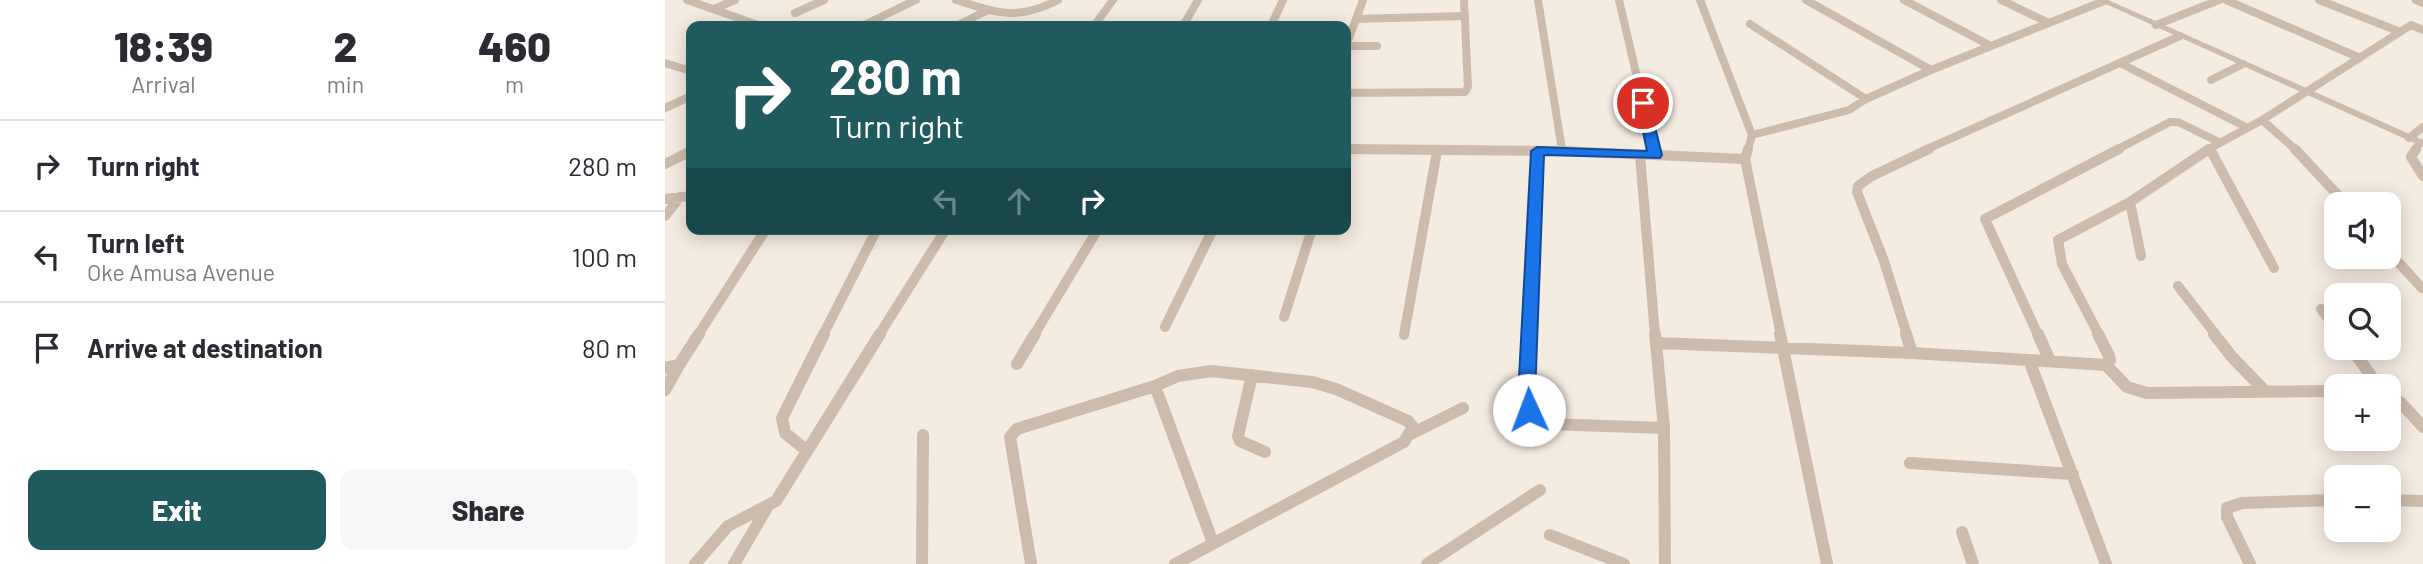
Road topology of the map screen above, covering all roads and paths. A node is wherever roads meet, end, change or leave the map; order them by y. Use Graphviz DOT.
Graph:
graph roads {
  1 [pos="687,0"];
  2 [pos="735,0"];
  3 [pos="824,0"];
  4 [pos="916,0"];
  5 [pos="956,0"];
  6 [pos="1059,0"];
  7 [pos="1113,0"];
  8 [pos="1198,0"];
  9 [pos="1283,0"];
  10 [pos="1363,0"];
  11 [pos="1464,0"];
  12 [pos="1538,0"];
  13 [pos="1619,0"];
  14 [pos="1700,0"];
  15 [pos="1806,0"];
  16 [pos="1904,0"];
  17 [pos="2001,0"];
  18 [pos="2219,0"];
  19 [pos="2226,0"];
  20 [pos="2319,0"];
  21 [pos="2416,0"];
  22 [pos="2103,1"];
  23 [pos="2423,3"];
  24 [pos="715,9"];
  25 [pos="988,10"];
  26 [pos="795,13"];
  27 [pos="1465,16"];
  28 [pos="1356,19"];
  29 [pos="747,21"];
  30 [pos="872,21"];
  31 [pos="966,21"];
  32 [pos="1098,21"];
  33 [pos="1186,21"];
  34 [pos="1273,21"];
  35 [pos="2049,23"];
  36 [pos="1750,24"];
  37 [pos="2156,25"];
  38 [pos="2423,30"];
  39 [pos="2397,31"];
  40 [pos="1351,34"];
  41 [pos="2179,36"];
  42 [pos="1989,45"];
  43 [pos="1351,46"];
  44 [pos="1377,46"];
  45 [pos="2360,58"];
  46 [pos="665,62"];
  47 [pos="2120,63"];
  48 [pos="2243,65"];
  49 [pos="686,69"];
  50 [pos="1931,69"];
  51 [pos="2211,80"];
  52 [pos="1351,93"];
  53 [pos="2305,93"];
  54 [pos="686,98"];
  55 [pos="1866,100"];
  56 [pos="665,108"];
  57 [pos="2262,120"];
  58 [pos="2246,127"];
  59 [pos="2423,127"];
  60 [pos="1752,135"];
  61 [pos="2409,138"];
  62 [pos="2422,144"];
  63 [pos="2214,146"];
  64 [pos="1351,149"];
  65 [pos="1437,151"];
  66 [pos="1537,151"];
  67 [pos="1562,151"];
  68 [pos="686,154"];
  69 [pos="1640,155"];
  70 [pos="1655,155"];
  71 [pos="1745,159"];
  72 [pos="665,164"];
  73 [pos="2423,177"];
  74 [pos="2335,192"];
  75 [pos="686,197"];
  76 [pos="665,199"];
  77 [pos="2130,202"];
  78 [pos="665,216"];
  79 [pos="762,235"];
  80 [pos="874,235"];
  81 [pos="942,235"];
  82 [pos="1094,235"];
  83 [pos="1210,235"];
  84 [pos="1310,235"];
  85 [pos="2141,256"];
  86 [pos="2401,265"];
  87 [pos="2274,268"];
  88 [pos="2178,286"];
  89 [pos="2422,288"];
  90 [pos="2321,309"];
  91 [pos="2324,313"];
  92 [pos="1284,317"];
  93 [pos="1165,327"];
  94 [pos="1404,336"];
  95 [pos="1655,343"];
  96 [pos="1782,347"];
  97 [pos="1912,353"];
  98 [pos="2029,360"];
  99 [pos="2050,361"];
  100 [pos="1017,364"];
  101 [pos="679,365"];
  102 [pos="2106,365"];
  103 [pos="665,368"];
  104 [pos="1252,374"];
  105 [pos="1156,386"];
  106 [pos="665,390"];
  107 [pos="2264,390"];
  108 [pos="2324,391"];
  109 [pos="2401,403"];
  110 [pos="1463,408"];
  111 [pos="2423,426"];
  112 [pos="1664,428"];
  113 [pos="1411,434"];
  114 [pos="923,435"];
  115 [pos="806,450"];
  116 [pos="1265,452"];
  117 [pos="1910,463"];
  118 [pos="2073,474"];
  119 [pos="1540,490"];
  120 [pos="2324,500"];
  121 [pos="2401,500"];
  122 [pos="2423,501"];
  123 [pos="768,506"];
  124 [pos="1962,532"];
  125 [pos="1551,535"];
  126 [pos="1213,543"];
  127 [pos="695,564"];
  128 [pos="734,564"];
  129 [pos="922,564"];
  130 [pos="1031,564"];
  131 [pos="1175,564"];
  132 [pos="1427,564"];
  133 [pos="1624,564"];
  134 [pos="1665,564"];
  135 [pos="1827,564"];
  136 [pos="1973,564"];
  137 [pos="2106,564"];
  138 [pos="2250,564"];
  1 -- 24 [label="street"];
  2 -- 24 [label="street"];
  3 -- 26 [label="street"];
  4 -- 30 [label="street"];
  5 -- 25 [label="street"];
  6 -- 25 [label="street"];
  7 -- 32 [label="street"];
  8 -- 33 [label="street"];
  9 -- 34 [label="street"];
  10 -- 28 [label="street"];
  11 -- 27 [label="street"];
  12 -- 67 [label="street"];
  13 -- 70 [label="street"];
  14 -- 60 [label="street"];
  15 -- 50 [label="street"];
  16 -- 42 [label="street"];
  17 -- 35 [label="street"];
  18 -- 37 [label="street"];
  19 -- 45 [label="street"];
  20 -- 39 [label="street"];
  21 -- 23 [label="street"];
  22 -- 35 [label="street"];
  22 -- 37 [label="street"];
  24 -- 29 [label="street"];
  25 -- 31 [label="street"];
  27 -- 28 [label="street"];
  27 -- 52 [label="street"];
  28 -- 40 [label="street"];
  35 -- 42 [label="street"];
  36 -- 55 [label="street"];
  37 -- 41 [label="street"];
  38 -- 39 [label="street"];
  39 -- 45 [label="street"];
  41 -- 47 [label="street"];
  41 -- 48 [label="street"];
  42 -- 50 [label="street"];
  43 -- 44 [label="street"];
  45 -- 53 [label="street"];
  46 -- 49 [label="street"];
  47 -- 58 [label="street"];
  47 -- 97 [label="street"];
  48 -- 51 [label="street"];
  48 -- 53 [label="street"];
  50 -- 55 [label="street"];
  53 -- 57 [label="street"];
  53 -- 61 [label="street"];
  54 -- 56 [label="street"];
  55 -- 60 [label="street"];
  57 -- 58 [label="street"];
  57 -- 74 [label="street"];
  58 -- 63 [label="street"];
  59 -- 61 [label="street"];
  60 -- 71 [label="street"];
  61 -- 62 [label="street"];
  62 -- 73 [label="street"];
  63 -- 77 [label="street"];
  63 -- 87 [label="street"];
  63 -- 99 [label="street"];
  64 -- 65 [label="street"];
  65 -- 66 [label="street"];
  65 -- 94 [label="street"];
  66 -- 67 [label="street"];
  66 -- 112 [label="street"];
  67 -- 69 [label="street"];
  68 -- 72 [label="street"];
  69 -- 70 [label="street"];
  69 -- 95 [label="street"];
  70 -- 71 [label="street"];
  71 -- 96 [label="street"];
  75 -- 76 [label="street"];
  75 -- 78 [label="street"];
  77 -- 85 [label="street"];
  77 -- 102 [label="street"];
  79 -- 101 [label="street"];
  80 -- 115 [label="street"];
  81 -- 115 [label="street"];
  82 -- 100 [label="street"];
  83 -- 93 [label="street"];
  84 -- 92 [label="street"];
  86 -- 89 [label="street"];
  88 -- 107 [label="street"];
  90 -- 91 [label="street"];
  95 -- 96 [label="street"];
  95 -- 112 [label="street"];
  96 -- 97 [label="street"];
  96 -- 135 [label="street"];
  97 -- 98 [label="street"];
  98 -- 99 [label="street"];
  98 -- 118 [label="street"];
  99 -- 102 [label="street"];
  101 -- 103 [label="street"];
  101 -- 106 [label="street"];
  102 -- 107 [label="street"];
  104 -- 105 [label="street"];
  104 -- 113 [label="street"];
  104 -- 116 [label="street"];
  105 -- 126 [label="street"];
  105 -- 130 [label="street"];
  107 -- 108 [label="street"];
  109 -- 111 [label="street"];
  110 -- 113 [label="street"];
  112 -- 134 [label="street"];
  113 -- 126 [label="street"];
  114 -- 129 [label="street"];
  115 -- 123 [label="street"];
  117 -- 118 [label="street"];
  118 -- 137 [label="street"];
  119 -- 132 [label="street"];
  120 -- 138 [label="street"];
  121 -- 122 [label="street"];
  123 -- 127 [label="street"];
  123 -- 128 [label="street"];
  124 -- 136 [label="street"];
  125 -- 133 [label="street"];
  126 -- 131 [label="street"];
}
